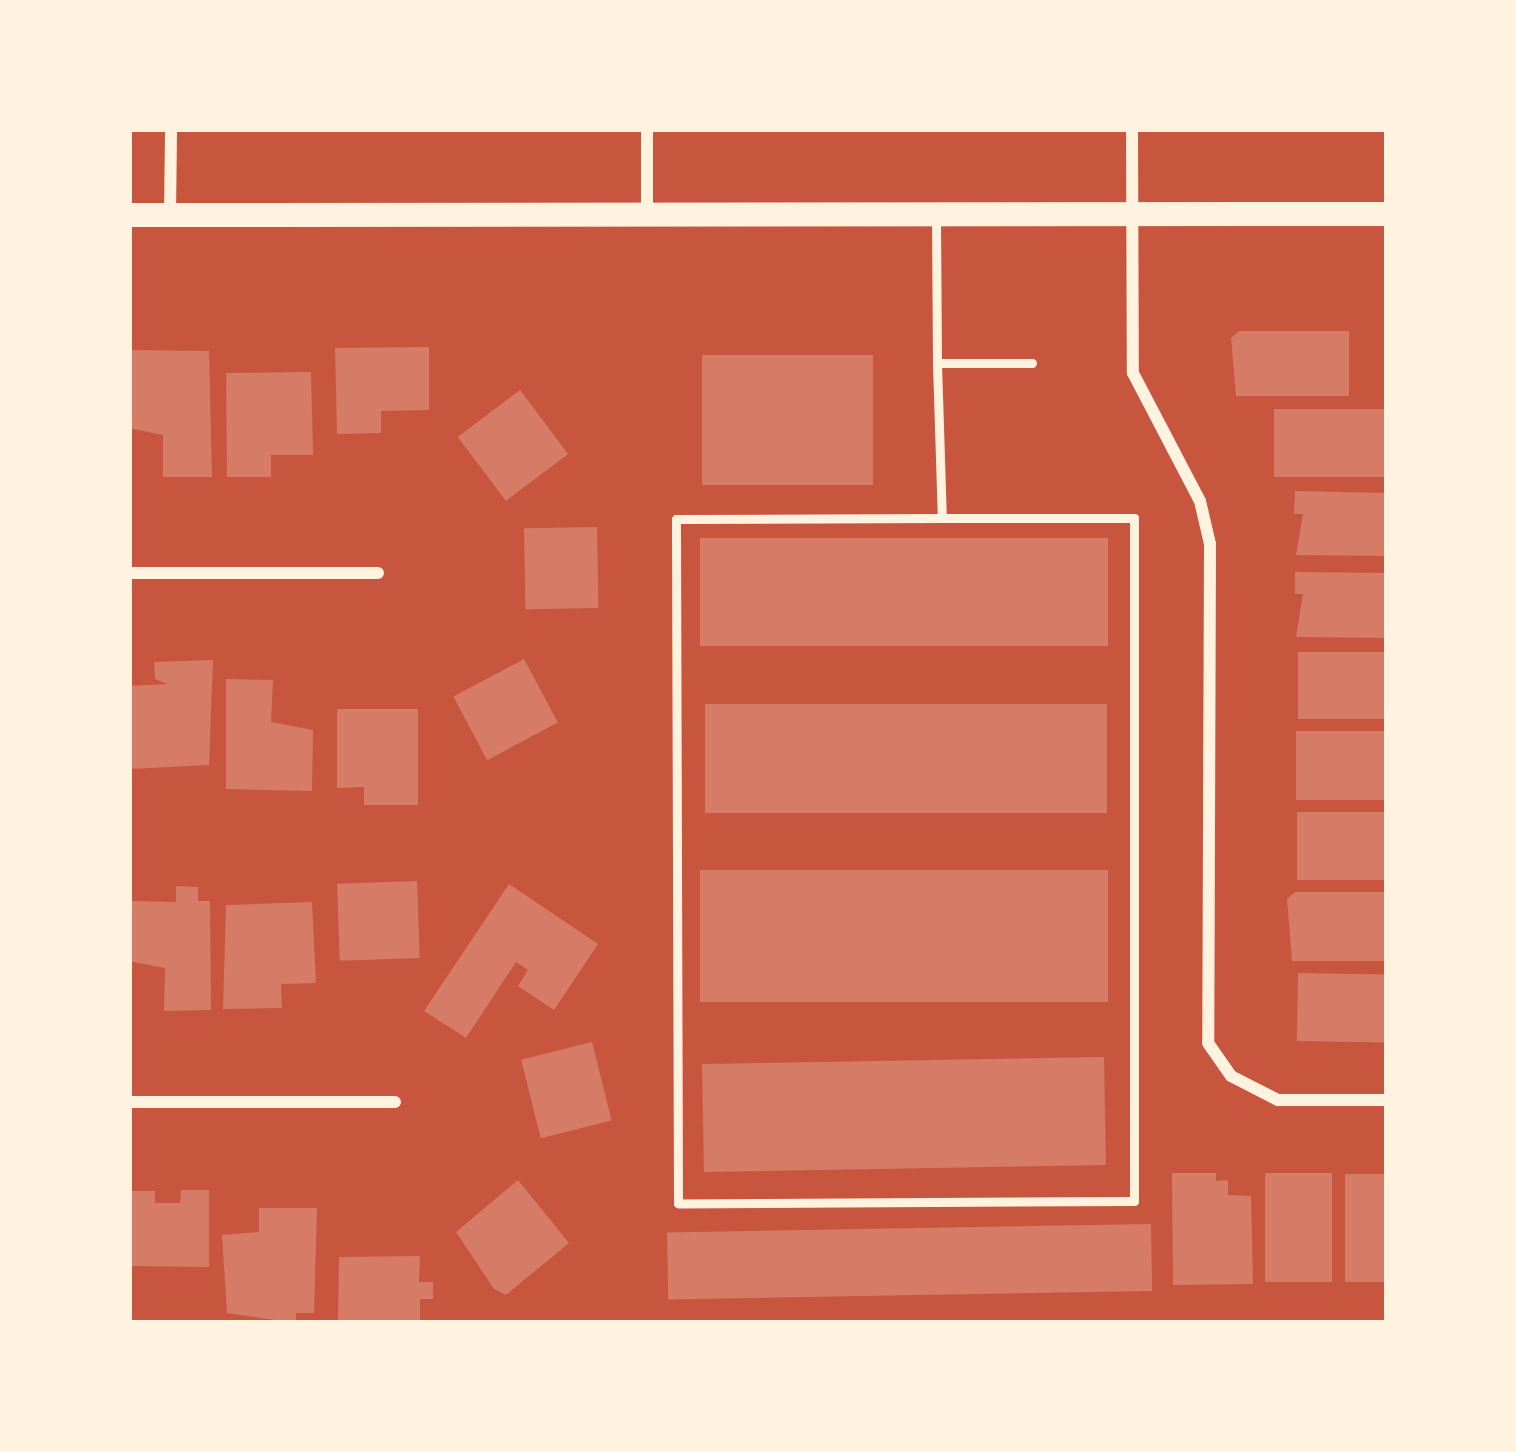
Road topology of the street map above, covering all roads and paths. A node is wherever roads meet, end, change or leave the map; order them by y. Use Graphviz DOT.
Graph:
graph roads {
  1 [pos="171,129"];
  2 [pos="647,129"];
  3 [pos="1132,129"];
  4 [pos="647,214"];
  5 [pos="936,214"];
  6 [pos="1130,214"];
  7 [pos="1387,214"];
  8 [pos="129,215"];
  9 [pos="170,215"];
  10 [pos="937,363"];
  11 [pos="1032,363"];
  12 [pos="942,518"];
  13 [pos="129,573"];
  14 [pos="378,573"];
  15 [pos="1387,1100"];
  16 [pos="129,1102"];
  17 [pos="395,1102"];
  1 -- 9 [label="street"];
  2 -- 4 [label="street"];
  3 -- 6 [label="street"];
  4 -- 5 [label="main road"];
  4 -- 9 [label="main road"];
  5 -- 6 [label="main road"];
  5 -- 10 [label="lane"];
  6 -- 7 [label="main road"];
  6 -- 15 [label="street"];
  8 -- 9 [label="main road"];
  10 -- 11 [label="lane"];
  10 -- 12 [label="lane"];
  12 -- 12 [label="lane"];
  13 -- 14 [label="street"];
  16 -- 17 [label="street"];
}
